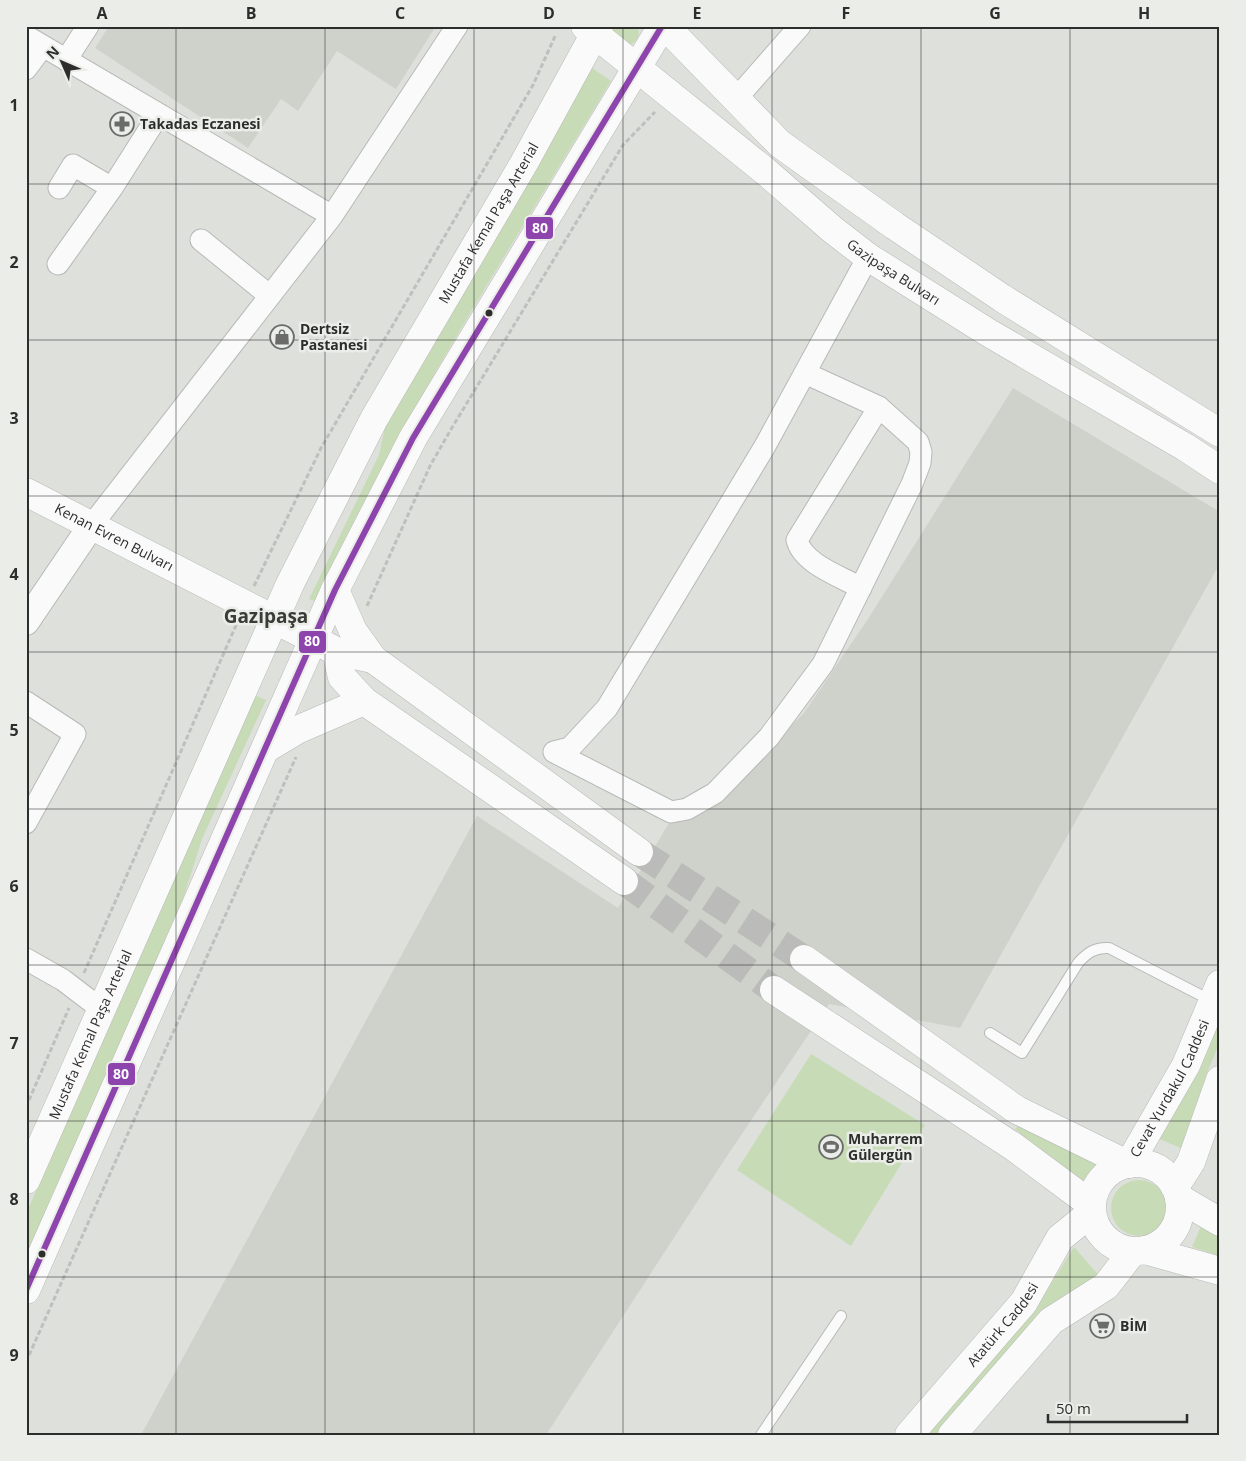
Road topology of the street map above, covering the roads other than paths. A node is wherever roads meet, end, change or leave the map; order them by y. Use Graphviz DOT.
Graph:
graph roads {
  1 [pos="88,26"];
  2 [pos="457,26"];
  3 [pos="663,26"];
  4 [pos="800,26"];
  5 [pos="592,29"];
  6 [pos="34,41"];
  7 [pos="66,60"];
  8 [pos="635,68"];
  9 [pos="26,69"];
  10 [pos="734,100"];
  11 [pos="159,114"];
  12 [pos="59,188"];
  13 [pos="112,188"];
  14 [pos="332,216"];
  15 [pos="201,240"];
  16 [pos="868,258"];
  17 [pos="58,264"];
  18 [pos="270,296"];
  19 [pos="805,373"];
  20 [pos="879,407"];
  21 [pos="1209,426"];
  22 [pos="1220,470"];
  23 [pos="26,492"];
  24 [pos="91,526"];
  25 [pos="861,588"];
  26 [pos="335,590"];
  27 [pos="274,621"];
  28 [pos="26,622"];
  29 [pos="325,645"];
  30 [pos="373,659"];
  31 [pos="364,701"];
  32 [pos="26,702"];
  33 [pos="267,748"];
  34 [pos="26,824"];
  35 [pos="638,852"];
  36 [pos="624,881"];
  37 [pos="804,958"];
  38 [pos="26,959"];
  39 [pos="774,990"];
  40 [pos="1216,993"];
  41 [pos="101,1009"];
  42 [pos="990,1033"];
  43 [pos="1220,1080"];
  44 [pos="1128,1164"];
  45 [pos="27,1174"];
  46 [pos="1177,1192"];
  47 [pos="1092,1209"];
  48 [pos="1220,1222"];
  49 [pos="1139,1251"];
  50 [pos="1220,1271"];
  51 [pos="26,1290"];
  52 [pos="842,1316"];
  53 [pos="761,1435"];
  54 [pos="908,1435"];
  55 [pos="952,1435"];
  1 -- 7 [label="street"];
  2 -- 14 [label="street"];
  3 -- 8 [label="main road"];
  3 -- 10 [label="main road"];
  4 -- 10 [label="street"];
  5 -- 8 [label="main road, Gazipaşa Bulvarı"];
  5 -- 27 [label="main road, Mustafa Kemal Paşa Arterial"];
  6 -- 7 [label="street"];
  6 -- 9 [label="street"];
  7 -- 11 [label="street"];
  8 -- 16 [label="main road, Gazipaşa Bulvarı"];
  8 -- 26 [label="main road"];
  10 -- 21 [label="main road"];
  11 -- 13 [label="street"];
  11 -- 14 [label="street"];
  12 -- 13 [label="street"];
  13 -- 17 [label="street"];
  14 -- 18 [label="street"];
  15 -- 18 [label="street"];
  16 -- 19 [label="street"];
  16 -- 22 [label="main road, Gazipaşa Bulvarı"];
  18 -- 24 [label="street"];
  19 -- 20 [label="street"];
  19 -- 25 [label="street"];
  20 -- 25 [label="street"];
  20 -- 25 [label="street"];
  23 -- 24 [label="main road, Kenan Evren Bulvarı"];
  24 -- 27 [label="main road, Kenan Evren Bulvarı"];
  24 -- 28 [label="street"];
  26 -- 29 [label="main road"];
  26 -- 30 [label="main road"];
  27 -- 29 [label="main road, Kenan Evren Bulvarı"];
  27 -- 41 [label="main road, Mustafa Kemal Paşa Arterial"];
  29 -- 30 [label="main road, Kenan Evren Bulvarı"];
  29 -- 31 [label="main road"];
  29 -- 33 [label="main road"];
  30 -- 35 [label="main road"];
  31 -- 33 [label="main road"];
  31 -- 36 [label="main road"];
  32 -- 34 [label="street"];
  33 -- 51 [label="main road"];
  37 -- 44 [label="main road"];
  38 -- 41 [label="street"];
  39 -- 47 [label="main road"];
  40 -- 42 [label="lane"];
  40 -- 44 [label="main road, Cevat Yurdakul Caddesi"];
  41 -- 45 [label="main road, Mustafa Kemal Paşa Arterial"];
  43 -- 46 [label="main road"];
  44 -- 46 [label="main road"];
  44 -- 47 [label="main road"];
  46 -- 48 [label="main road"];
  46 -- 49 [label="main road"];
  47 -- 49 [label="main road"];
  47 -- 54 [label="main road, Atatürk Caddesi"];
  49 -- 50 [label="main road"];
  49 -- 55 [label="main road"];
  52 -- 53 [label="lane"];
}
